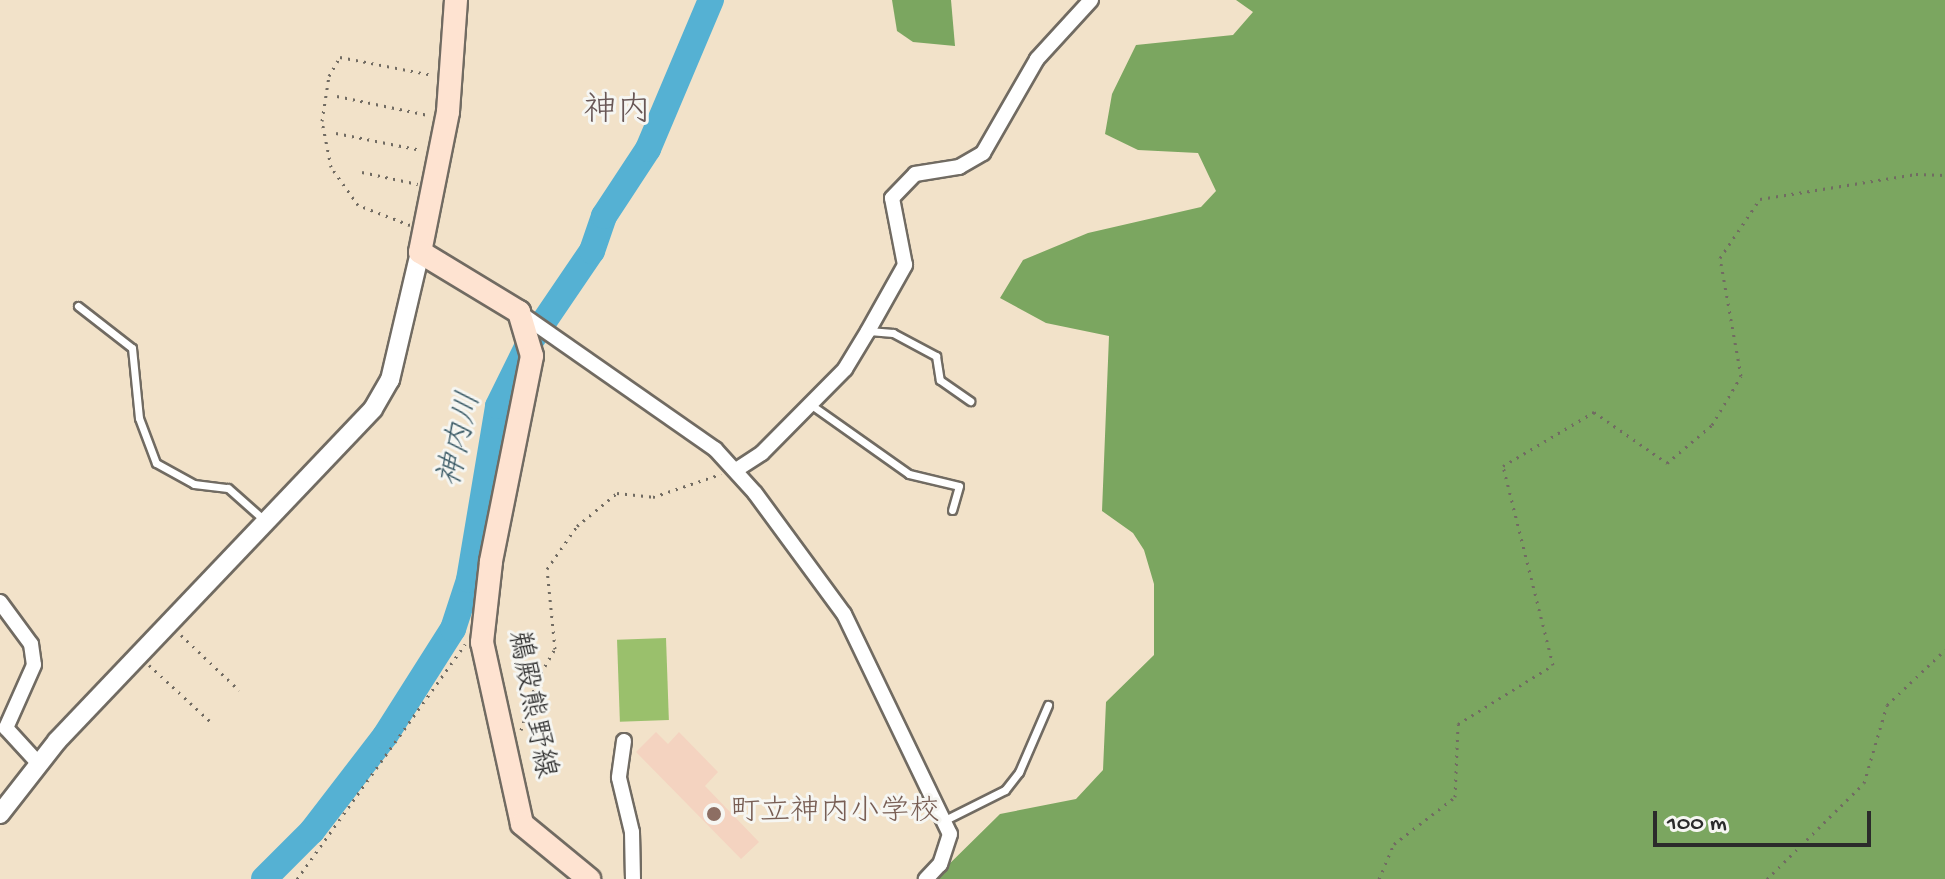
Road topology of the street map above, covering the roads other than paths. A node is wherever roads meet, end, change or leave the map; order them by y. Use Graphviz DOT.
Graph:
graph roads {
  1 [pos="456,0"];
  2 [pos="1091,0"];
  3 [pos="420,252"];
  4 [pos="78,306"];
  5 [pos="519,312"];
  6 [pos="868,331"];
  7 [pos="970,401"];
  8 [pos="809,403"];
  9 [pos="736,470"];
  10 [pos="952,510"];
  11 [pos="267,523"];
  12 [pos="0,602"];
  13 [pos="1048,705"];
  14 [pos="624,741"];
  15 [pos="39,764"];
  16 [pos="0,814"];
  17 [pos="945,820"];
  18 [pos="589,879"];
  19 [pos="633,879"];
  20 [pos="926,879"];
  1 -- 3 [label="main road"];
  2 -- 6 [label="street"];
  3 -- 5 [label="main road"];
  3 -- 11 [label="street"];
  4 -- 11 [label="lane"];
  5 -- 9 [label="street"];
  5 -- 18 [label="main road, 鵜殿熊野線"];
  6 -- 7 [label="lane"];
  6 -- 8 [label="street"];
  8 -- 9 [label="street"];
  8 -- 10 [label="lane"];
  9 -- 17 [label="street"];
  11 -- 15 [label="street"];
  12 -- 15 [label="street"];
  13 -- 17 [label="lane"];
  14 -- 19 [label="street"];
  15 -- 16 [label="street"];
  17 -- 20 [label="street"];
}
